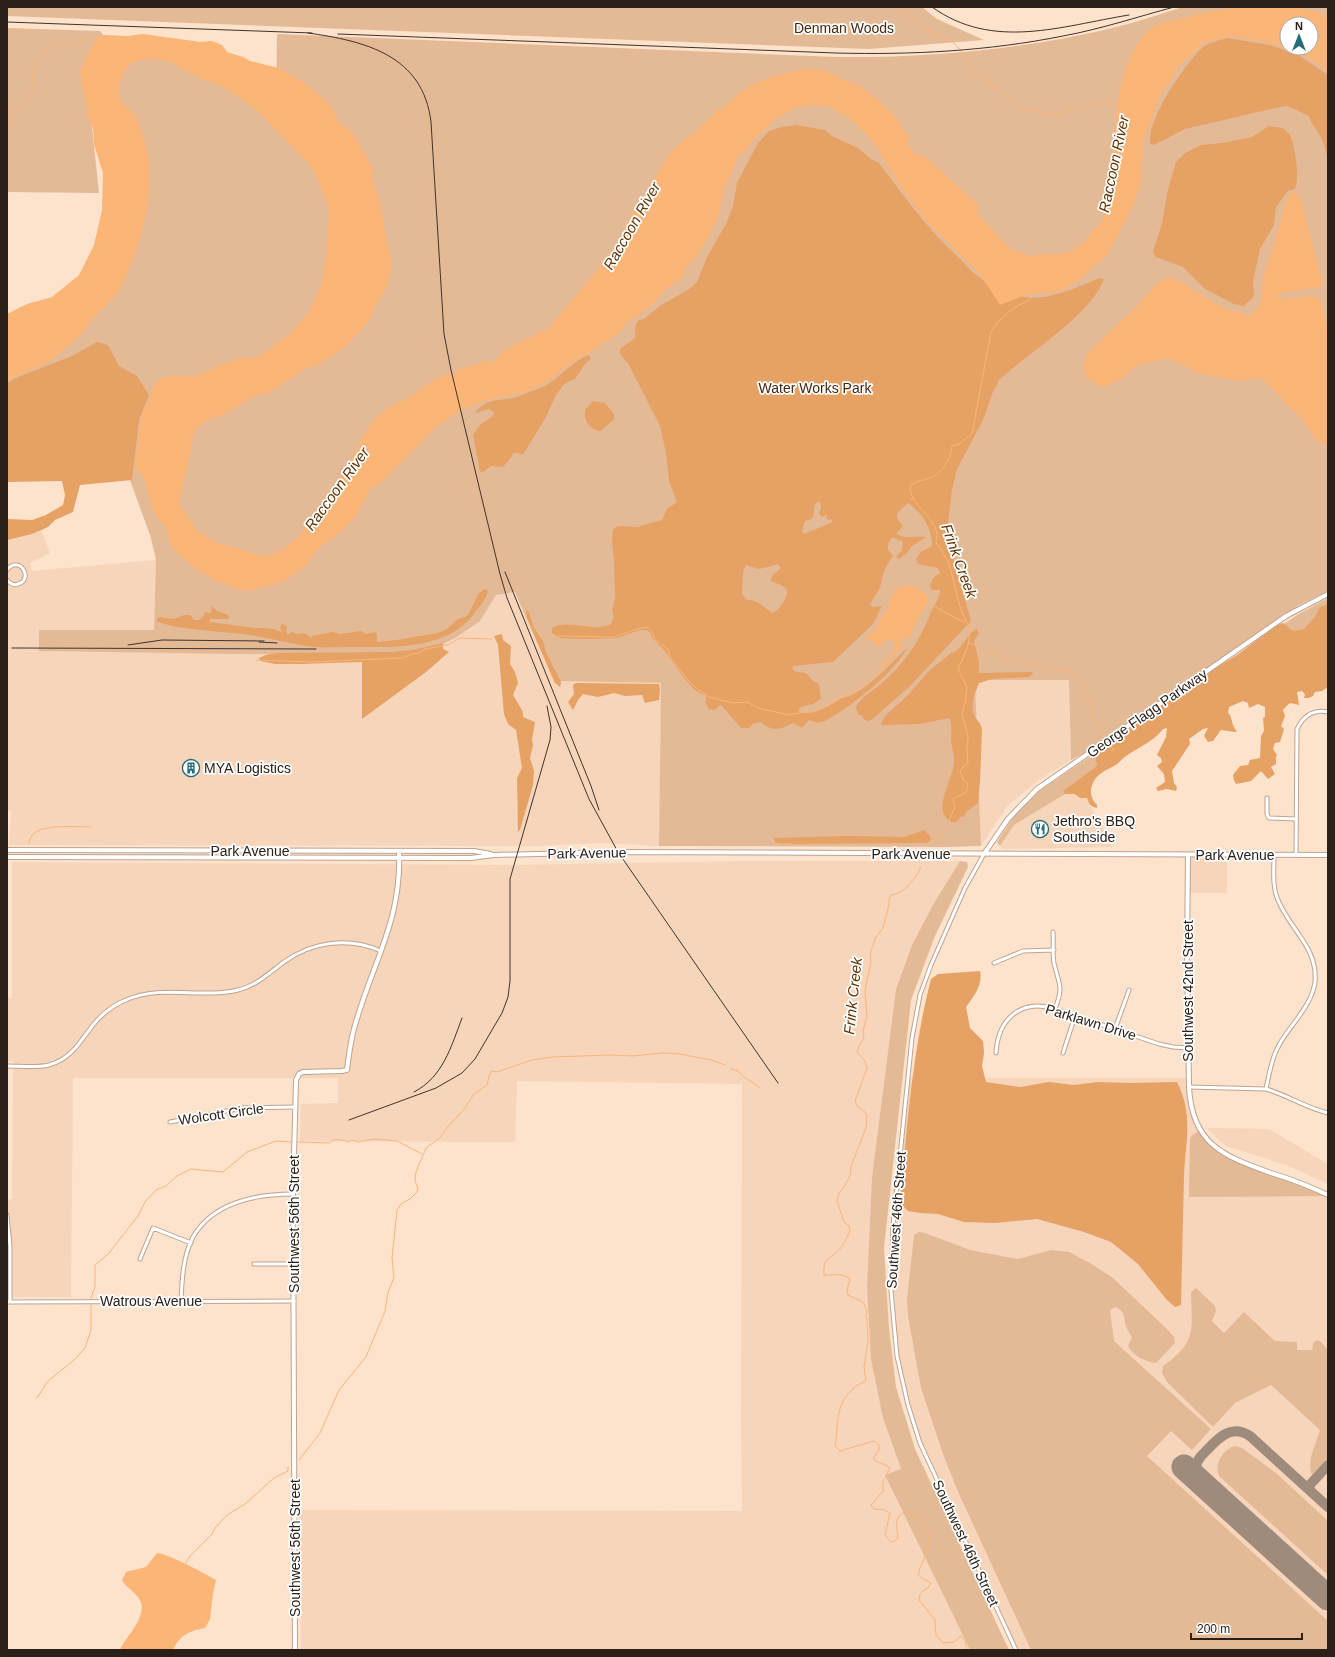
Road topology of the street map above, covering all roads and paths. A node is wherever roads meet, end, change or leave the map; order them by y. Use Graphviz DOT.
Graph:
graph roads {
  1 [pos="7,570"];
  2 [pos="7,580"];
  3 [pos="1328,594"];
  4 [pos="1328,712"];
  5 [pos="1267,798"];
  6 [pos="1296,819"];
  7 [pos="7,850"];
  8 [pos="399,851"];
  9 [pos="984,854"];
  10 [pos="1188,854"];
  11 [pos="493,855"];
  12 [pos="1274,855"];
  13 [pos="1296,855"];
  14 [pos="1328,855"];
  15 [pos="7,857"];
  16 [pos="399,858"];
  17 [pos="1054,932"];
  18 [pos="1054,950"];
  19 [pos="381,951"];
  20 [pos="994,963"];
  21 [pos="1129,990"];
  22 [pos="1055,1009"];
  23 [pos="1075,1016"];
  24 [pos="1115,1029"];
  25 [pos="1189,1048"];
  26 [pos="996,1053"];
  27 [pos="1063,1053"];
  28 [pos="7,1066"];
  29 [pos="1189,1088"];
  30 [pos="1266,1089"];
  31 [pos="296,1107"];
  32 [pos="1328,1113"];
  33 [pos="170,1122"];
  34 [pos="293,1194"];
  35 [pos="1328,1196"];
  36 [pos="7,1215"];
  37 [pos="191,1243"];
  38 [pos="140,1259"];
  39 [pos="254,1264"];
  40 [pos="294,1264"];
  41 [pos="181,1301"];
  42 [pos="294,1301"];
  43 [pos="8,1302"];
  44 [pos="295,1650"];
  45 [pos="1016,1650"];
  1 -- 2 [label="street"];
  3 -- 9 [label="main road, George Flagg Parkway"];
  4 -- 6 [label="street"];
  5 -- 6 [label="street"];
  6 -- 13 [label="street"];
  7 -- 8 [label="main road, Park Avenue"];
  8 -- 11 [label="main road, Park Avenue"];
  8 -- 16 [label="main road, Southwest 56th Street"];
  9 -- 10 [label="main road, Park Avenue"];
  9 -- 11 [label="main road, Park Avenue"];
  9 -- 45 [label="street, Southwest 46th Street"];
  10 -- 12 [label="main road, Park Avenue"];
  10 -- 25 [label="main road, Southwest 42nd Street"];
  11 -- 16 [label="main road, Park Avenue"];
  12 -- 13 [label="main road, Park Avenue"];
  12 -- 30 [label="street"];
  13 -- 14 [label="main road, Park Avenue"];
  15 -- 16 [label="main road, Park Avenue"];
  16 -- 19 [label="main road, Southwest 56th Street"];
  17 -- 18 [label="street"];
  18 -- 20 [label="street"];
  18 -- 22 [label="street"];
  19 -- 28 [label="street"];
  19 -- 31 [label="main road, Southwest 56th Street"];
  21 -- 24 [label="street"];
  22 -- 23 [label="street, Parklawn Drive"];
  22 -- 26 [label="street, Parklawn Drive"];
  23 -- 24 [label="street, Parklawn Drive"];
  23 -- 27 [label="street"];
  24 -- 25 [label="street, Parklawn Drive"];
  25 -- 29 [label="main road, Southwest 42nd Street"];
  29 -- 30 [label="street"];
  29 -- 35 [label="main road, Southwest 42nd Street"];
  30 -- 32 [label="street"];
  31 -- 33 [label="street, Wolcott Circle"];
  31 -- 34 [label="main road, Southwest 56th Street"];
  34 -- 37 [label="street"];
  34 -- 40 [label="main road, Southwest 56th Street"];
  36 -- 43 [label="street"];
  37 -- 38 [label="street"];
  37 -- 41 [label="street"];
  39 -- 40 [label="street"];
  40 -- 42 [label="main road, Southwest 56th Street"];
  41 -- 42 [label="street, Watrous Avenue"];
  41 -- 43 [label="street, Watrous Avenue"];
  42 -- 44 [label="main road, Southwest 56th Street"];
}
